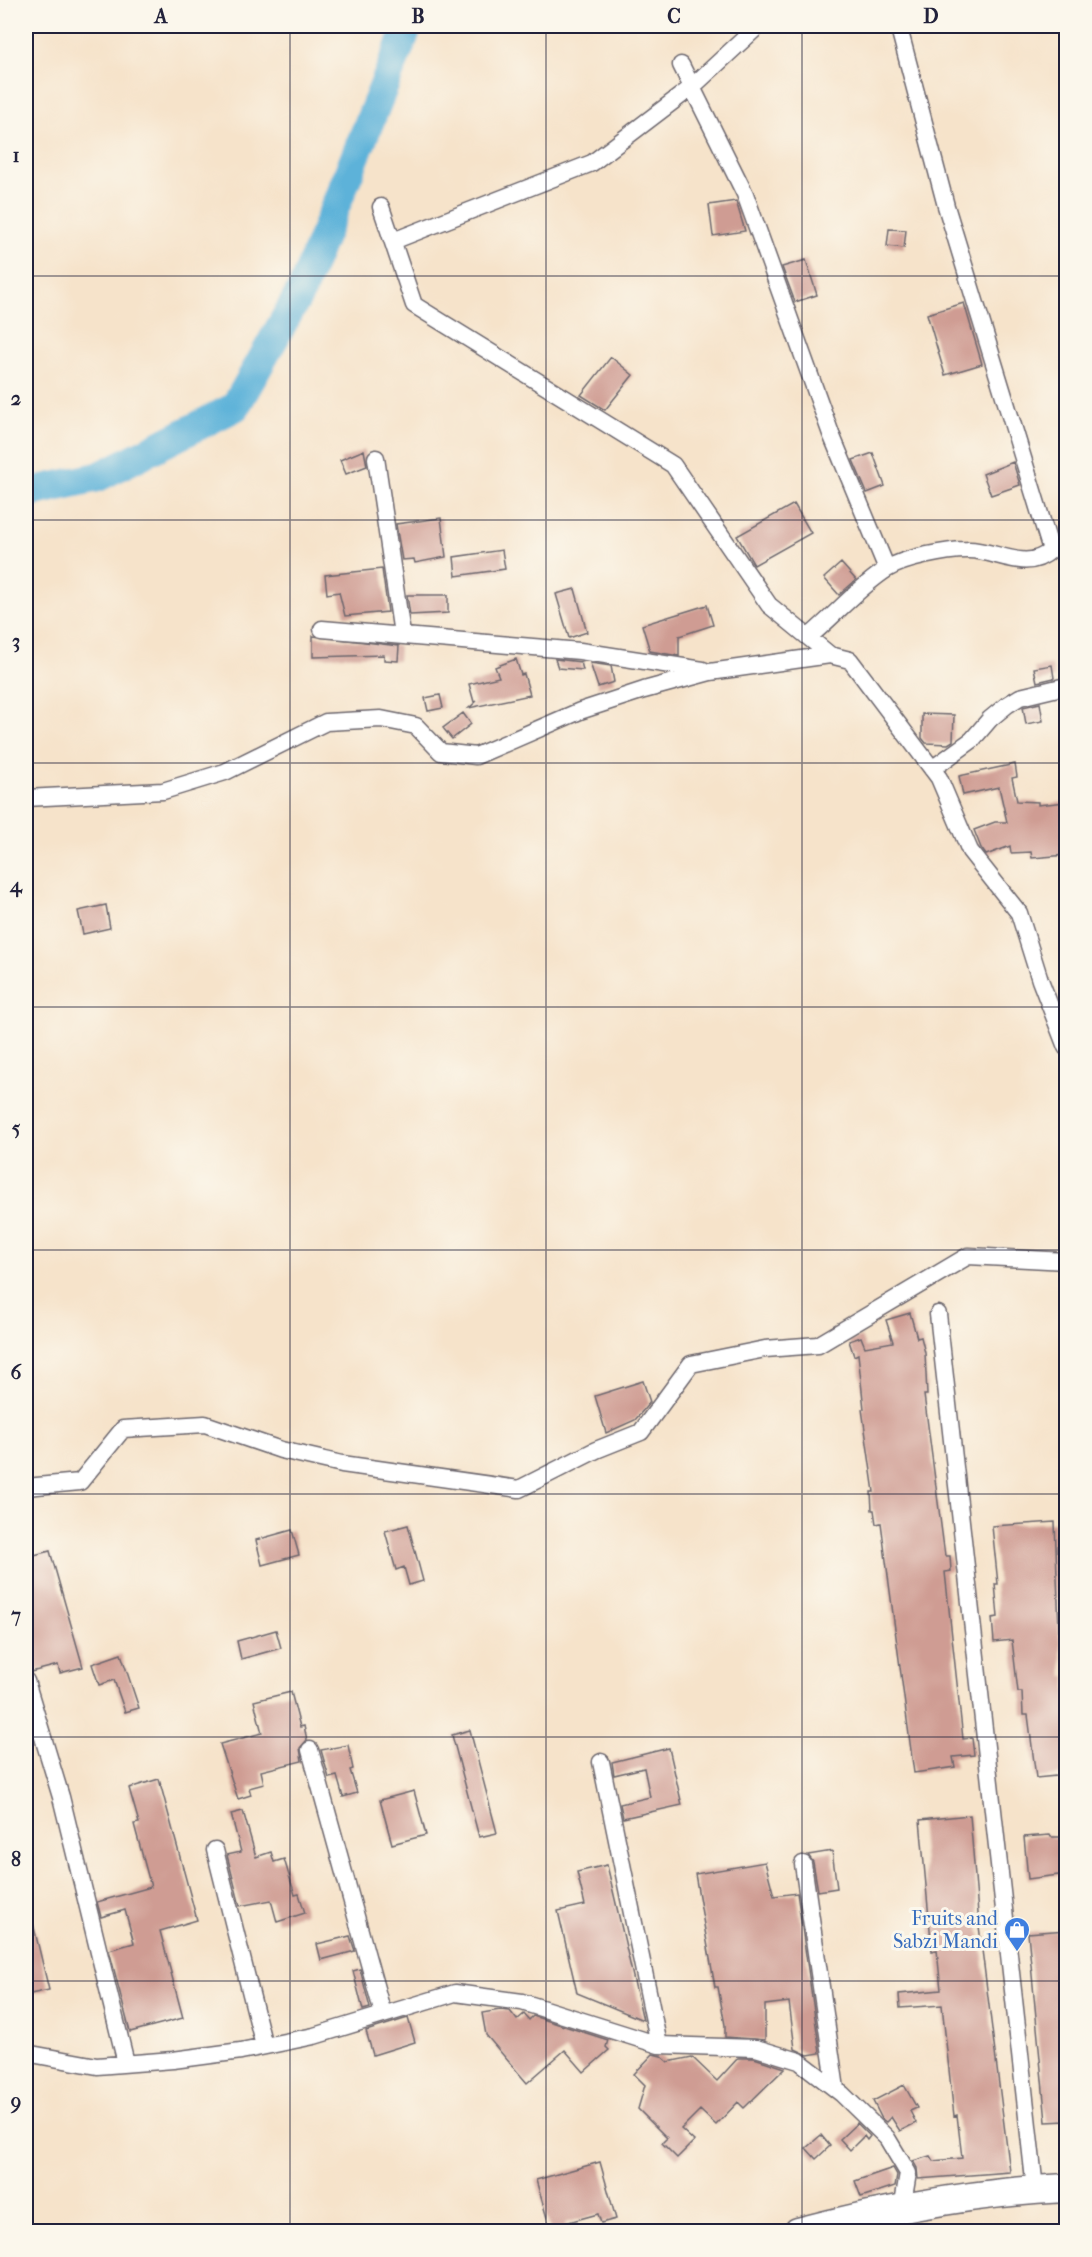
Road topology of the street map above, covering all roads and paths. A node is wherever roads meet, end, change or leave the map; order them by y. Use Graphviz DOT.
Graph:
graph roads {
  1 [pos="758,26"];
  2 [pos="901,26"];
  3 [pos="681,65"];
  4 [pos="692,87"];
  5 [pos="381,207"];
  6 [pos="393,241"];
  7 [pos="376,458"];
  8 [pos="887,569"];
  9 [pos="322,628"];
  10 [pos="402,634"];
  11 [pos="810,636"];
  12 [pos="830,655"];
  13 [pos="710,672"];
  14 [pos="1066,686"];
  15 [pos="932,769"];
  16 [pos="26,798"];
  17 [pos="1066,1047"];
  18 [pos="1066,1261"];
  19 [pos="938,1314"];
  20 [pos="26,1487"];
  21 [pos="26,1680"];
  22 [pos="310,1750"];
  23 [pos="601,1762"];
  24 [pos="215,1850"];
  25 [pos="803,1864"];
  26 [pos="383,2014"];
  27 [pos="659,2045"];
  28 [pos="264,2046"];
  29 [pos="26,2053"];
  30 [pos="126,2063"];
  31 [pos="836,2089"];
  32 [pos="1066,2188"];
  33 [pos="1035,2189"];
  34 [pos="894,2220"];
  35 [pos="798,2232"];
  36 [pos="873,2232"];
  1 -- 4 [label="street"];
  2 -- 8 [label="street"];
  3 -- 4 [label="street"];
  4 -- 6 [label="street"];
  4 -- 8 [label="street"];
  5 -- 6 [label="street"];
  6 -- 11 [label="street"];
  7 -- 10 [label="street"];
  8 -- 11 [label="street"];
  9 -- 10 [label="street"];
  10 -- 13 [label="street"];
  11 -- 12 [label="street"];
  12 -- 13 [label="street"];
  12 -- 15 [label="street"];
  13 -- 16 [label="street"];
  14 -- 15 [label="street"];
  15 -- 17 [label="street"];
  18 -- 20 [label="street"];
  19 -- 33 [label="street"];
  21 -- 30 [label="street"];
  22 -- 26 [label="street"];
  23 -- 27 [label="street"];
  24 -- 28 [label="street"];
  25 -- 31 [label="street"];
  26 -- 27 [label="street"];
  26 -- 28 [label="street"];
  27 -- 31 [label="street"];
  28 -- 30 [label="street"];
  29 -- 30 [label="street"];
  31 -- 34 [label="street"];
  32 -- 33 [label="highway"];
  33 -- 34 [label="highway"];
  34 -- 35 [label="highway"];
  34 -- 36 [label="street"];
}
